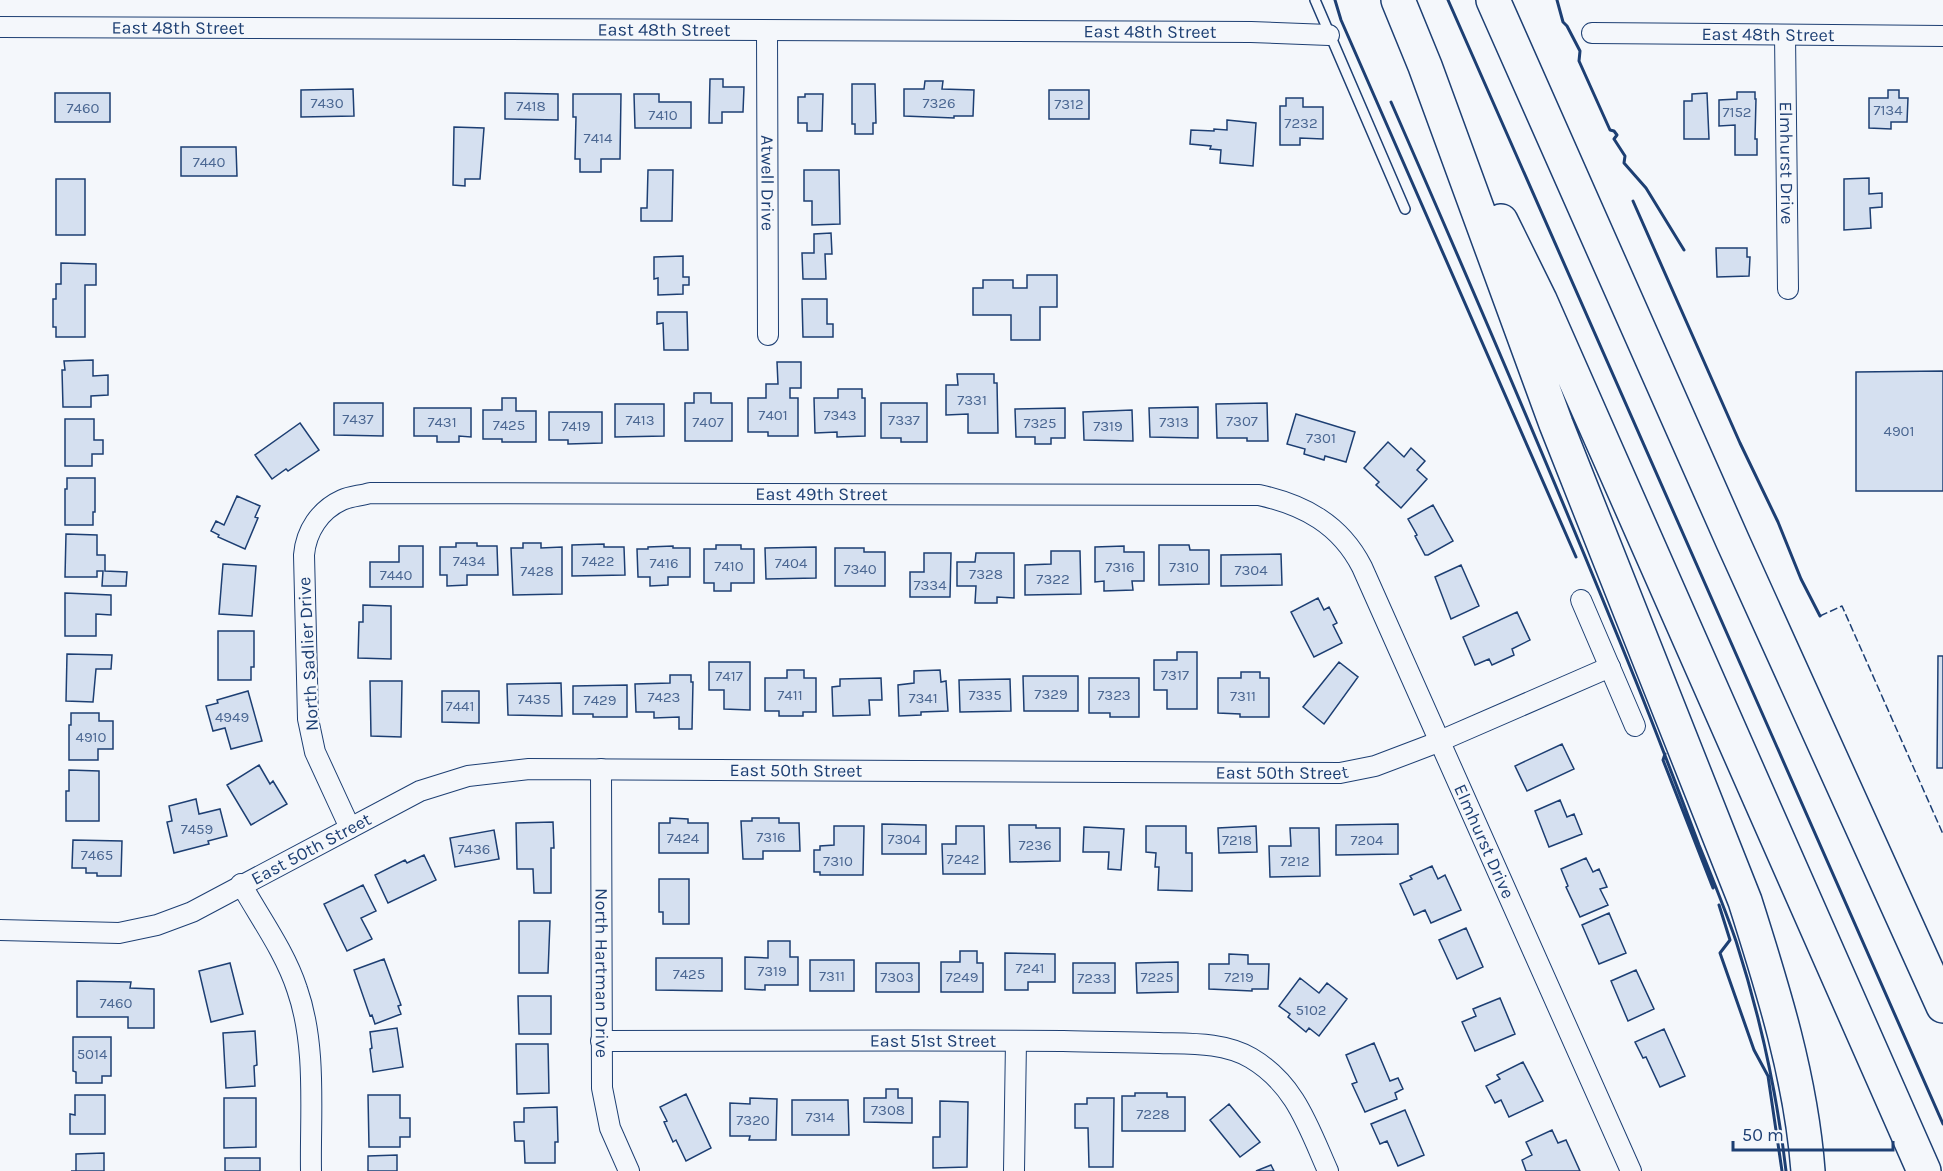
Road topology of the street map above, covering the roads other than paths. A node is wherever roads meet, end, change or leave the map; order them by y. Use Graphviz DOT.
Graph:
graph roads {
  1 [pos="1315,0"];
  2 [pos="1398,0"];
  3 [pos="1493,0"];
  4 [pos="0,27"];
  5 [pos="766,31"];
  6 [pos="1592,33"];
  7 [pos="1329,35"];
  8 [pos="1785,35"];
  9 [pos="1943,36"];
  10 [pos="1425,66"];
  11 [pos="1405,209"];
  12 [pos="1788,289"];
  13 [pos="768,335"];
  14 [pos="322,513"];
  15 [pos="1321,519"];
  16 [pos="1581,600"];
  17 [pos="1610,667"];
  18 [pos="1635,726"];
  19 [pos="1440,741"];
  20 [pos="601,769"];
  21 [pos="350,828"];
  22 [pos="241,884"];
  23 [pos="0,930"];
  24 [pos="1943,1006"];
  25 [pos="601,1041"];
  26 [pos="1016,1041"];
  27 [pos="311,1171"];
  28 [pos="629,1171"];
  29 [pos="1014,1171"];
  30 [pos="1328,1171"];
  31 [pos="1631,1171"];
  32 [pos="1808,1171"];
  33 [pos="1924,1171"];
  1 -- 7 [label="lane"];
  2 -- 10 [label="highway"];
  3 -- 24 [label="highway"];
  4 -- 5 [label="street, East 48th Street"];
  5 -- 7 [label="street, East 48th Street"];
  5 -- 13 [label="street, Atwell Drive"];
  6 -- 8 [label="street, East 48th Street"];
  7 -- 11 [label="lane"];
  8 -- 9 [label="street, East 48th Street"];
  8 -- 12 [label="street, Elmhurst Drive"];
  10 -- 32 [label="highway"];
  10 -- 33 [label="highway"];
  14 -- 15 [label="street, East 49th Street"];
  14 -- 21 [label="street, North Sadlier Drive"];
  15 -- 19 [label="street, Elmhurst Drive"];
  16 -- 17 [label="street"];
  17 -- 18 [label="street"];
  17 -- 19 [label="street, East 50th Street"];
  19 -- 20 [label="street, East 50th Street"];
  19 -- 31 [label="street, Elmhurst Drive"];
  20 -- 21 [label="street, East 50th Street"];
  20 -- 25 [label="street, North Hartman Drive"];
  21 -- 22 [label="street, East 50th Street"];
  22 -- 23 [label="street, East 50th Street"];
  22 -- 27 [label="street"];
  25 -- 26 [label="street, East 51st Street"];
  25 -- 28 [label="street, North Hartman Drive"];
  26 -- 29 [label="street"];
  26 -- 30 [label="street, East 51st Street"];
}
